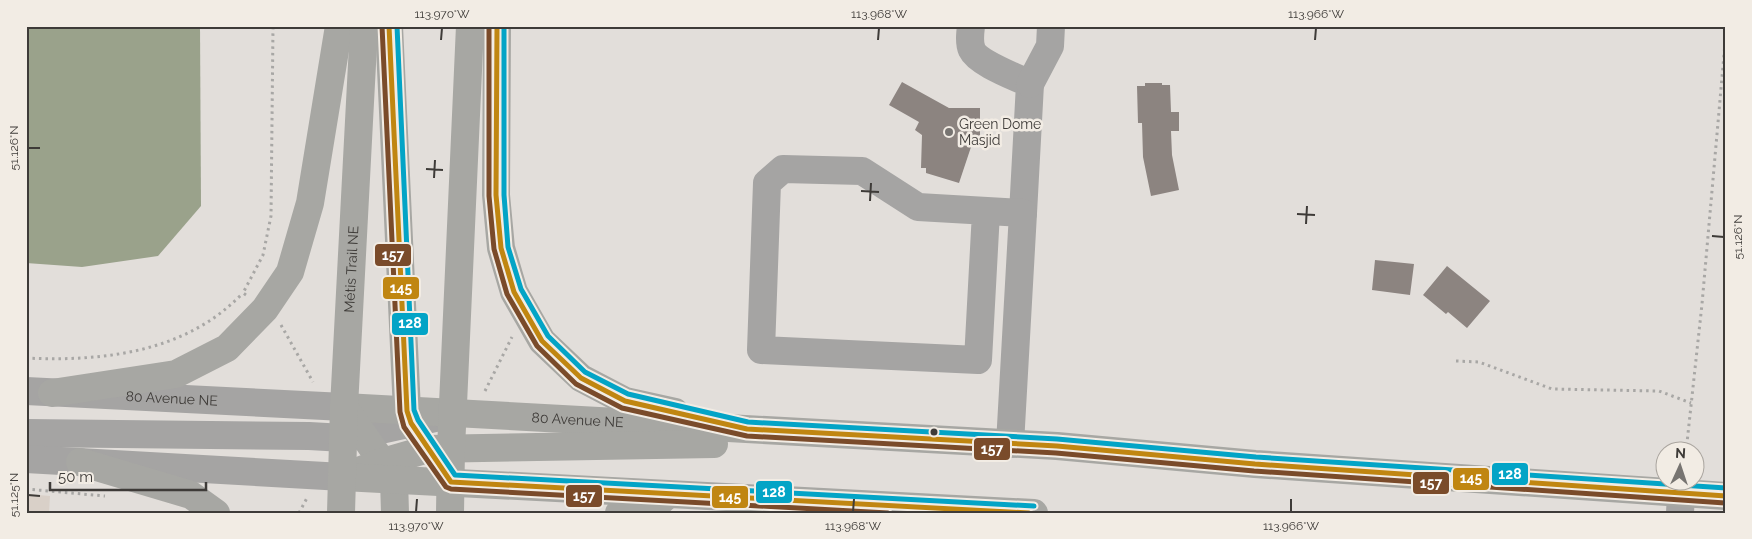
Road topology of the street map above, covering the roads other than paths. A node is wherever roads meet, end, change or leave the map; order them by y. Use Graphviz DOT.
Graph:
graph roads {
  1 [pos="339,26"];
  2 [pos="364,26"];
  3 [pos="389,26"];
  4 [pos="470,26"];
  5 [pos="497,26"];
  6 [pos="971,26"];
  7 [pos="1051,26"];
  8 [pos="1030,84"];
  9 [pos="986,212"];
  10 [pos="1023,213"];
  11 [pos="39,392"];
  12 [pos="344,408"];
  13 [pos="453,414"];
  14 [pos="409,417"];
  15 [pos="747,429"];
  16 [pos="26,433"];
  17 [pos="354,436"];
  18 [pos="946,440"];
  19 [pos="1010,444"];
  20 [pos="440,449"];
  21 [pos="26,459"];
  22 [pos="80,462"];
  23 [pos="389,470"];
  24 [pos="343,477"];
  25 [pos="451,482"];
  26 [pos="681,494"];
  27 [pos="1726,496"];
  28 [pos="1681,503"];
  29 [pos="216,513"];
  30 [pos="341,513"];
  31 [pos="395,513"];
  32 [pos="450,513"];
  33 [pos="619,513"];
  34 [pos="1034,513"];
  1 -- 11 [label="main road"];
  2 -- 12 [label="main road, Métis Trail NE"];
  3 -- 14 [label="main road"];
  4 -- 13 [label="main road"];
  5 -- 15 [label="main road"];
  6 -- 8 [label="street"];
  7 -- 8 [label="street"];
  8 -- 10 [label="street"];
  9 -- 9 [label="street"];
  9 -- 10 [label="street"];
  10 -- 19 [label="street"];
  11 -- 12 [label="street, 80 Avenue NE"];
  12 -- 14 [label="main road, 80 Avenue NE"];
  12 -- 17 [label="main road"];
  13 -- 14 [label="street"];
  13 -- 15 [label="main road, 80 Avenue NE"];
  13 -- 20 [label="main road"];
  14 -- 17 [label="street"];
  14 -- 20 [label="main road"];
  15 -- 18 [label="main road, 80 Avenue NE"];
  16 -- 17 [label="street"];
  17 -- 23 [label="main road"];
  17 -- 24 [label="main road"];
  18 -- 19 [label="main road, 80 Avenue NE"];
  18 -- 20 [label="main road"];
  19 -- 28 [label="main road, 80 Avenue NE"];
  20 -- 23 [label="main road"];
  20 -- 25 [label="main road"];
  21 -- 22 [label="street"];
  22 -- 24 [label="street"];
  22 -- 29 [label="main road"];
  23 -- 24 [label="main road"];
  23 -- 25 [label="main road"];
  23 -- 31 [label="main road"];
  24 -- 30 [label="main road"];
  25 -- 26 [label="main road"];
  25 -- 32 [label="main road"];
  26 -- 33 [label="main road"];
  26 -- 34 [label="main road"];
  27 -- 28 [label="main road, 80 Avenue NE"];
}
